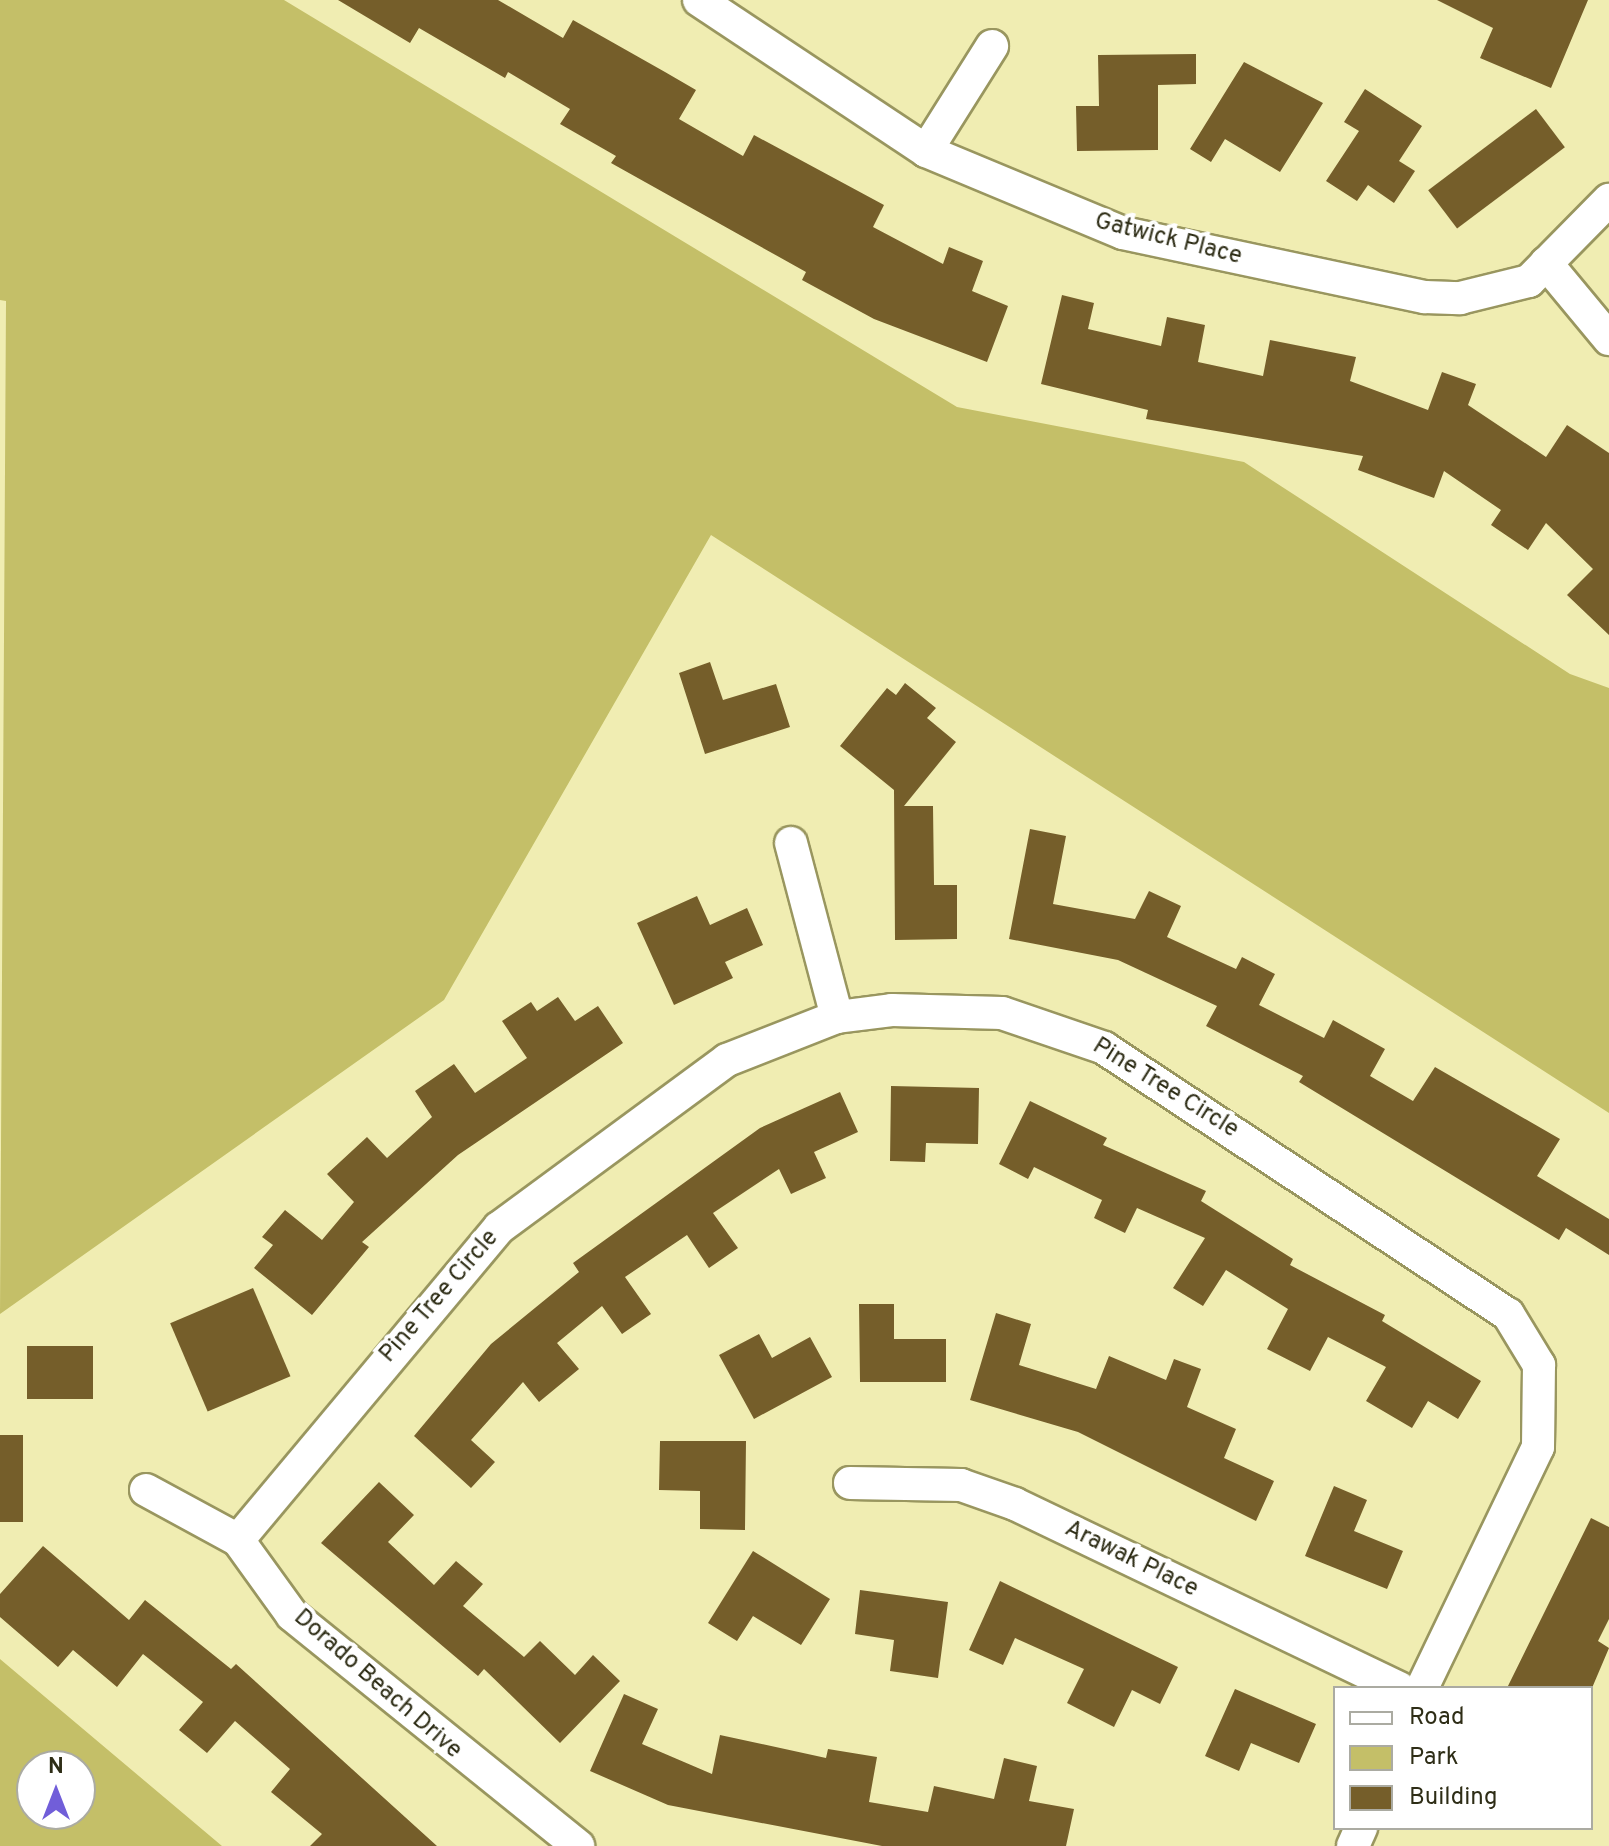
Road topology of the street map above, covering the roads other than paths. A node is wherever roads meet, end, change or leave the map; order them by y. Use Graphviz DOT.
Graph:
graph roads {
  1 [pos="699,0"];
  2 [pos="992,46"];
  3 [pos="926,151"];
  4 [pos="1609,200"];
  5 [pos="1546,263"];
  6 [pos="1609,339"];
  7 [pos="791,843"];
  8 [pos="837,1017"];
  9 [pos="850,1483"];
  10 [pos="146,1490"];
  11 [pos="238,1540"];
  12 [pos="1395,1686"];
  13 [pos="1423,1686"];
  14 [pos="578,1846"];
  1 -- 3 [label="street, Gatwick Place"];
  2 -- 3 [label="street"];
  3 -- 5 [label="street, Gatwick Place"];
  4 -- 5 [label="street, Gatwick Place"];
  5 -- 6 [label="street"];
  7 -- 8 [label="street"];
  8 -- 11 [label="street, Pine Tree Circle"];
  8 -- 13 [label="street, Pine Tree Circle"];
  9 -- 12 [label="street, Arawak Place"];
  10 -- 11 [label="street, Dorado Beach Drive"];
  11 -- 14 [label="street, Dorado Beach Drive"];
}
